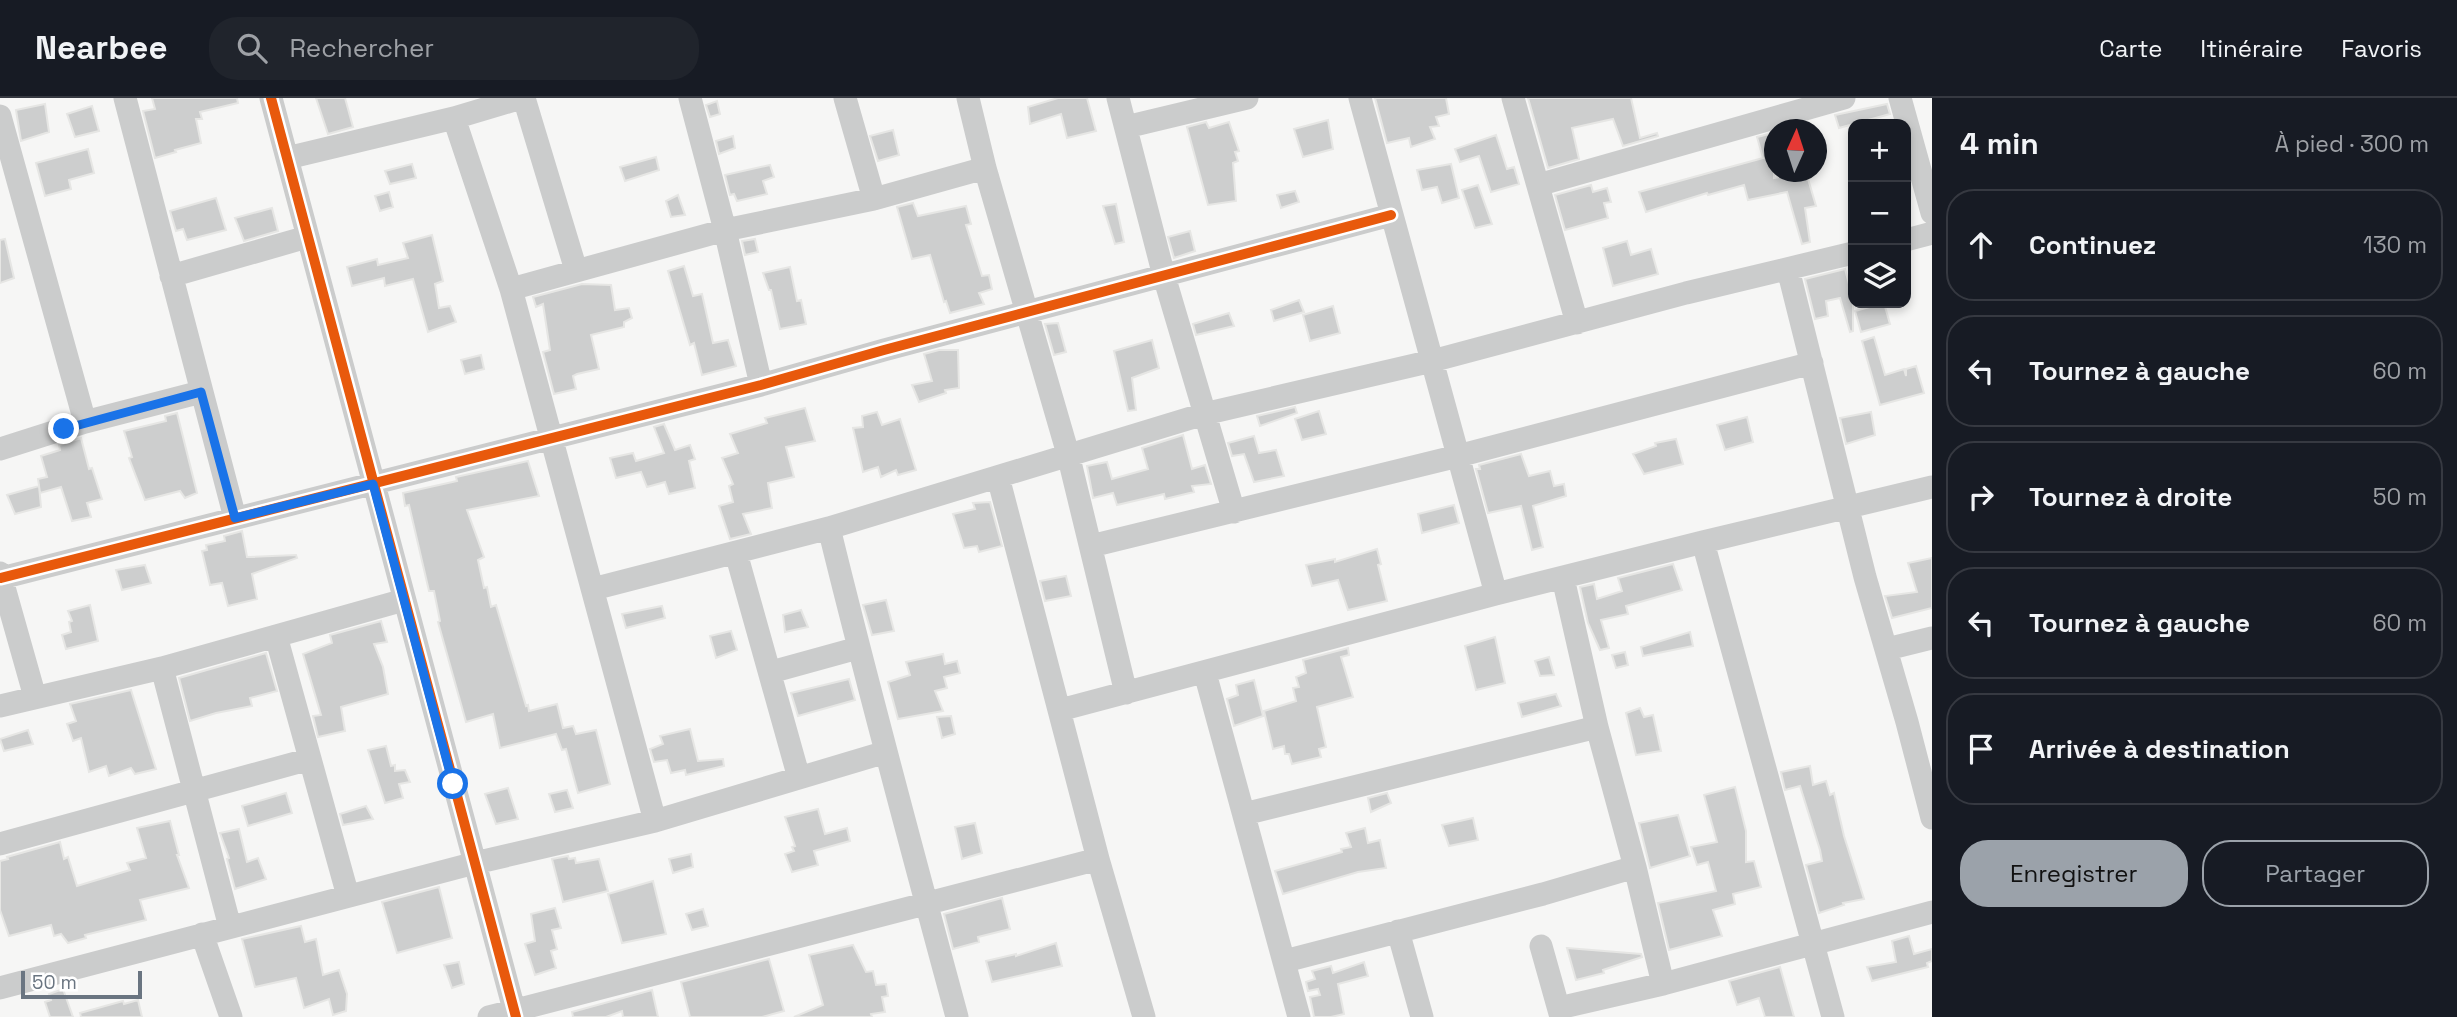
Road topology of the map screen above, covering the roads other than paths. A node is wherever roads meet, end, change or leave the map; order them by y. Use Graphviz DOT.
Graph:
graph roads {
  1 [pos="125,98"];
  2 [pos="271,98"];
  3 [pos="522,98"];
  4 [pos="690,98"];
  5 [pos="845,98"];
  6 [pos="968,98"];
  7 [pos="1118,98"];
  8 [pos="1247,98"];
  9 [pos="1360,98"];
  10 [pos="1513,98"];
  11 [pos="1844,98"];
  12 [pos="1900,98"];
  13 [pos="1207,103"];
  14 [pos="0,116"];
  15 [pos="454,118"];
  16 [pos="1126,127"];
  17 [pos="287,158"];
  18 [pos="985,168"];
  19 [pos="1538,185"];
  20 [pos="874,199"];
  21 [pos="1932,213"];
  22 [pos="1391,215"];
  23 [pos="725,230"];
  24 [pos="1932,233"];
  25 [pos="307,237"];
  26 [pos="1911,239"];
  27 [pos="1848,254"];
  28 [pos="1787,269"];
  29 [pos="576,270"];
  30 [pos="171,276"];
  31 [pos="1164,276"];
  32 [pos="511,289"];
  33 [pos="1028,312"];
  34 [pos="1577,323"];
  35 [pos="1432,361"];
  36 [pos="1812,363"];
  37 [pos="761,385"];
  38 [pos="201,392"];
  39 [pos="1204,414"];
  40 [pos="85,422"];
  41 [pos="551,436"];
  42 [pos="0,449"];
  43 [pos="1068,454"];
  44 [pos="1458,456"];
  45 [pos="998,477"];
  46 [pos="373,484"];
  47 [pos="1932,487"];
  48 [pos="1849,508"];
  49 [pos="1234,512"];
  50 [pos="235,518"];
  51 [pos="830,528"];
  52 [pos="1703,542"];
  53 [pos="1091,546"];
  54 [pos="736,554"];
  55 [pos="1,576"];
  56 [pos="1563,578"];
  57 [pos="593,589"];
  58 [pos="1496,594"];
  59 [pos="404,600"];
  60 [pos="276,636"];
  61 [pos="1932,638"];
  62 [pos="858,648"];
  63 [pos="1887,649"];
  64 [pos="162,668"];
  65 [pos="771,672"];
  66 [pos="1205,673"];
  67 [pos="1126,693"];
  68 [pos="35,697"];
  69 [pos="0,706"];
  70 [pos="1060,710"];
  71 [pos="1597,727"];
  72 [pos="887,752"];
  73 [pos="310,759"];
  74 [pos="799,778"];
  75 [pos="1928,788"];
  76 [pos="193,791"];
  77 [pos="1244,814"];
  78 [pos="1932,818"];
  79 [pos="655,821"];
  80 [pos="0,844"];
  81 [pos="1098,859"];
  82 [pos="475,863"];
  83 [pos="1636,867"];
  84 [pos="348,896"];
  85 [pos="928,904"];
  86 [pos="1932,912"];
  87 [pos="230,927"];
  88 [pos="1398,931"];
  89 [pos="202,934"];
  90 [pos="1812,944"];
  91 [pos="1541,946"];
  92 [pos="1285,961"];
  93 [pos="1663,984"];
  94 [pos="0,988"];
  95 [pos="1560,1013"];
  96 [pos="515,1014"];
  97 [pos="230,1017"];
  98 [pos="489,1017"];
  99 [pos="957,1017"];
  100 [pos="1144,1017"];
  101 [pos="1299,1017"];
  102 [pos="1422,1017"];
  103 [pos="1833,1017"];
  1 -- 30 [label="street"];
  2 -- 17 [label="street"];
  3 -- 15 [label="street"];
  3 -- 29 [label="street"];
  4 -- 23 [label="street"];
  5 -- 20 [label="street"];
  6 -- 18 [label="street"];
  7 -- 16 [label="street"];
  8 -- 13 [label="street"];
  9 -- 22 [label="street"];
  10 -- 19 [label="street"];
  11 -- 19 [label="street"];
  12 -- 21 [label="street"];
  13 -- 16 [label="street"];
  14 -- 40 [label="street"];
  15 -- 17 [label="street"];
  15 -- 32 [label="street"];
  16 -- 31 [label="street"];
  17 -- 25 [label="street"];
  18 -- 20 [label="street"];
  18 -- 33 [label="street"];
  19 -- 34 [label="street"];
  20 -- 23 [label="street"];
  22 -- 31 [label="street"];
  22 -- 35 [label="street"];
  23 -- 29 [label="street"];
  23 -- 37 [label="street"];
  24 -- 26 [label="street"];
  25 -- 30 [label="street"];
  25 -- 46 [label="street"];
  27 -- 28 [label="street"];
  28 -- 34 [label="street"];
  28 -- 36 [label="street"];
  29 -- 32 [label="street"];
  30 -- 38 [label="street"];
  31 -- 33 [label="street"];
  31 -- 39 [label="street"];
  32 -- 41 [label="street"];
  33 -- 37 [label="street"];
  33 -- 43 [label="street"];
  34 -- 35 [label="street"];
  35 -- 39 [label="street"];
  35 -- 44 [label="street"];
  36 -- 44 [label="street"];
  36 -- 48 [label="street"];
  37 -- 41 [label="street"];
  38 -- 40 [label="street"];
  38 -- 50 [label="street"];
  39 -- 43 [label="street"];
  39 -- 49 [label="street"];
  40 -- 42 [label="street"];
  41 -- 46 [label="street"];
  41 -- 57 [label="street"];
  43 -- 45 [label="street"];
  43 -- 53 [label="street"];
  44 -- 49 [label="street"];
  44 -- 58 [label="street"];
  45 -- 51 [label="street"];
  45 -- 70 [label="street"];
  46 -- 50 [label="street"];
  46 -- 59 [label="street"];
  47 -- 48 [label="street"];
  48 -- 52 [label="street"];
  48 -- 63 [label="street"];
  49 -- 53 [label="street"];
  50 -- 55 [label="street"];
  51 -- 54 [label="street"];
  51 -- 62 [label="street"];
  52 -- 56 [label="street"];
  52 -- 90 [label="street"];
  53 -- 67 [label="street"];
  54 -- 57 [label="street"];
  54 -- 65 [label="street"];
  55 -- 68 [label="street"];
  56 -- 58 [label="street"];
  56 -- 71 [label="street"];
  57 -- 79 [label="street"];
  58 -- 66 [label="street"];
  59 -- 60 [label="street"];
  59 -- 82 [label="street"];
  60 -- 64 [label="street"];
  60 -- 73 [label="street"];
  61 -- 63 [label="street"];
  62 -- 65 [label="street"];
  62 -- 72 [label="street"];
  63 -- 75 [label="street"];
  64 -- 68 [label="street"];
  64 -- 76 [label="street"];
  65 -- 74 [label="street"];
  66 -- 67 [label="street"];
  66 -- 77 [label="street"];
  67 -- 70 [label="street"];
  68 -- 69 [label="street"];
  70 -- 81 [label="street"];
  71 -- 77 [label="street"];
  71 -- 83 [label="street"];
  72 -- 74 [label="street"];
  72 -- 85 [label="street"];
  73 -- 76 [label="street"];
  73 -- 84 [label="street"];
  74 -- 79 [label="street"];
  75 -- 78 [label="street"];
  76 -- 80 [label="street"];
  76 -- 87 [label="street"];
  77 -- 92 [label="street"];
  79 -- 82 [label="street"];
  81 -- 85 [label="street"];
  81 -- 100 [label="street"];
  82 -- 84 [label="street"];
  82 -- 96 [label="street"];
  83 -- 88 [label="street"];
  83 -- 93 [label="street"];
  84 -- 87 [label="street"];
  85 -- 96 [label="street"];
  85 -- 99 [label="street"];
  86 -- 90 [label="street"];
  87 -- 89 [label="street"];
  88 -- 92 [label="street"];
  88 -- 102 [label="street"];
  89 -- 94 [label="street"];
  89 -- 97 [label="street"];
  90 -- 93 [label="street"];
  90 -- 103 [label="street"];
  91 -- 95 [label="street"];
  92 -- 101 [label="street"];
  93 -- 95 [label="street"];
  96 -- 98 [label="street"];
}
